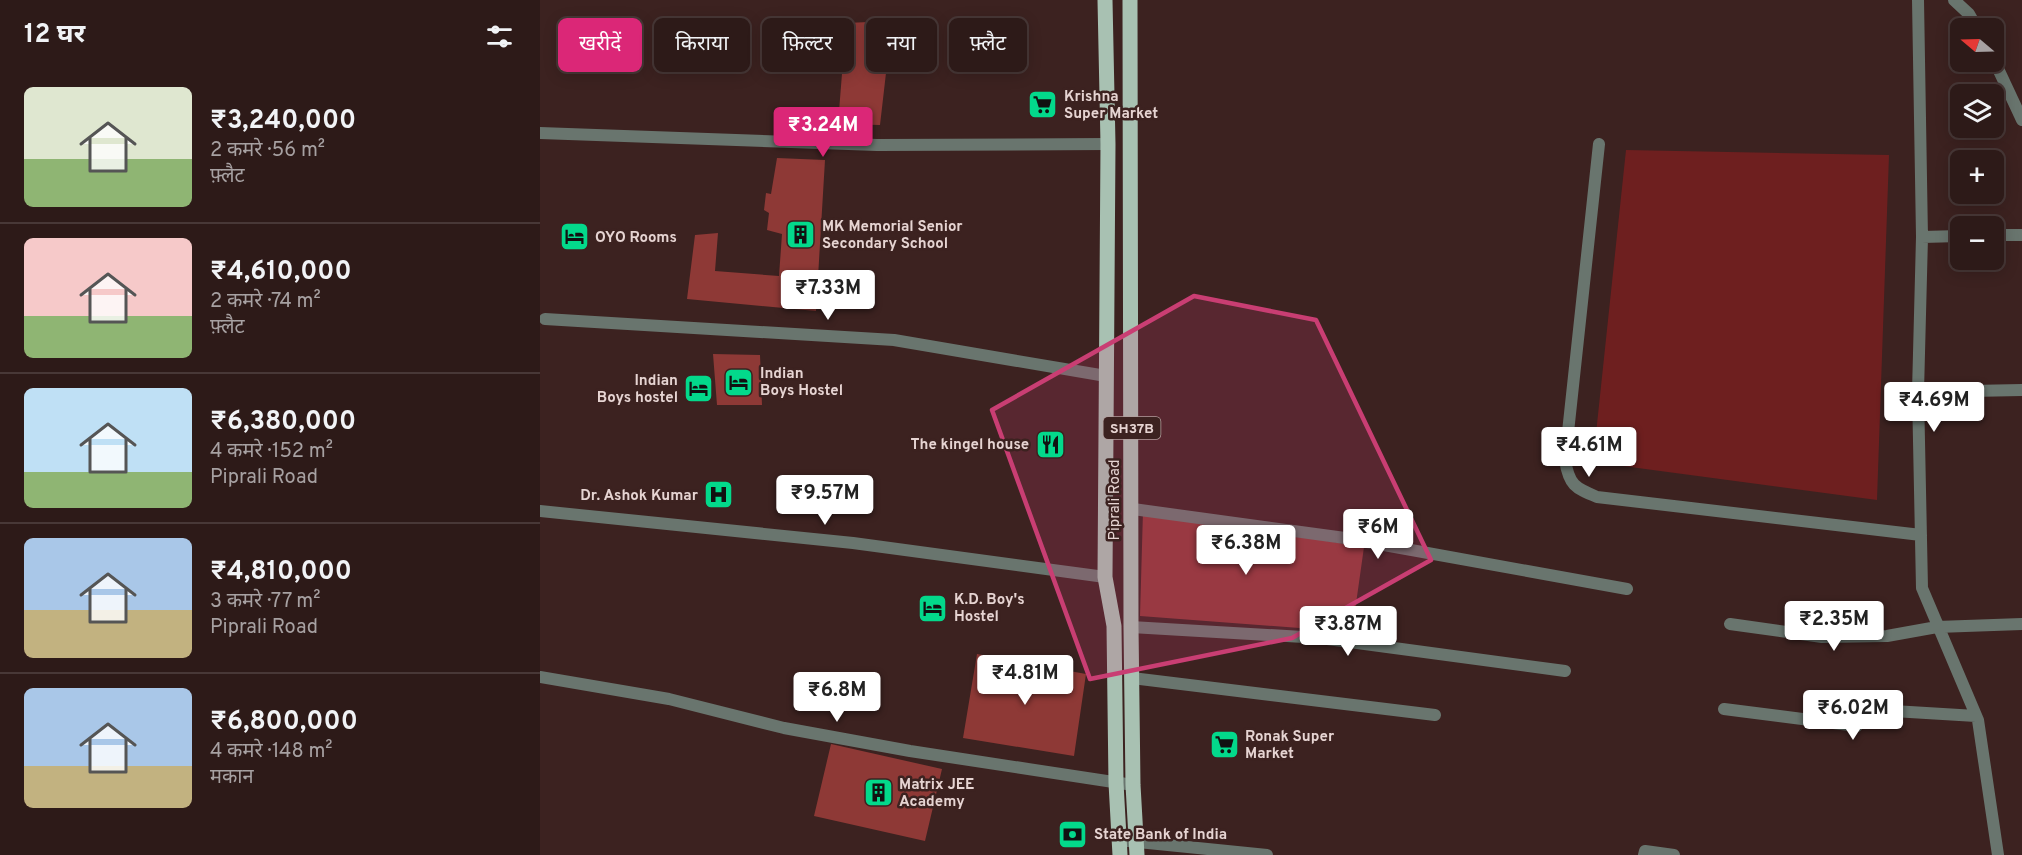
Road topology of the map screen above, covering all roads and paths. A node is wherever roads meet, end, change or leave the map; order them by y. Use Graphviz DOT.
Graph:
graph roads {
  1 [pos="1105,0"];
  2 [pos="1131,0"];
  3 [pos="1918,0"];
  4 [pos="1954,0"];
  5 [pos="1971,18"];
  6 [pos="2000,72"];
  7 [pos="2022,120"];
  8 [pos="540,132"];
  9 [pos="1108,144"];
  10 [pos="1599,144"];
  11 [pos="2004,235"];
  12 [pos="2022,235"];
  13 [pos="1950,236"];
  14 [pos="1922,237"];
  15 [pos="545,319"];
  16 [pos="1106,376"];
  17 [pos="2022,390"];
  18 [pos="1918,392"];
  19 [pos="1132,509"];
  20 [pos="540,511"];
  21 [pos="1921,535"];
  22 [pos="1105,577"];
  23 [pos="1627,589"];
  24 [pos="1730,624"];
  25 [pos="2022,624"];
  26 [pos="1131,627"];
  27 [pos="1937,627"];
  28 [pos="1565,671"];
  29 [pos="540,676"];
  30 [pos="1132,678"];
  31 [pos="1724,709"];
  32 [pos="1435,716"];
  33 [pos="1976,716"];
  34 [pos="1116,783"];
  35 [pos="1133,785"];
  36 [pos="1137,847"];
  37 [pos="1120,848"];
  38 [pos="1267,855"];
  39 [pos="1644,855"];
  40 [pos="1674,855"];
  41 [pos="1998,855"];
  1 -- 9 [label="main road"];
  2 -- 19 [label="main road, Piprali Road / SH37B"];
  3 -- 14 [label="street"];
  4 -- 5 [label="street"];
  6 -- 7 [label="street"];
  8 -- 9 [label="street"];
  9 -- 16 [label="main road"];
  10 -- 21 [label="street"];
  11 -- 12 [label="street"];
  13 -- 14 [label="street"];
  14 -- 18 [label="street"];
  15 -- 16 [label="street"];
  16 -- 22 [label="main road"];
  17 -- 18 [label="street"];
  18 -- 21 [label="street"];
  19 -- 23 [label="street"];
  19 -- 26 [label="main road, Piprali Road / SH37B"];
  20 -- 22 [label="street"];
  21 -- 27 [label="street"];
  22 -- 34 [label="main road"];
  24 -- 27 [label="street"];
  25 -- 27 [label="street"];
  26 -- 28 [label="street"];
  26 -- 30 [label="main road, Piprali Road / SH37B"];
  27 -- 33 [label="street"];
  29 -- 34 [label="street"];
  30 -- 32 [label="street"];
  30 -- 35 [label="main road, Piprali Road / SH37B"];
  31 -- 33 [label="street"];
  33 -- 41 [label="street"];
  34 -- 35 [label="street"];
  34 -- 37 [label="main road"];
  35 -- 36 [label="main road, Piprali Road / SH37B"];
  36 -- 37 [label="street"];
  36 -- 38 [label="street"];
  39 -- 40 [label="street"];
}
